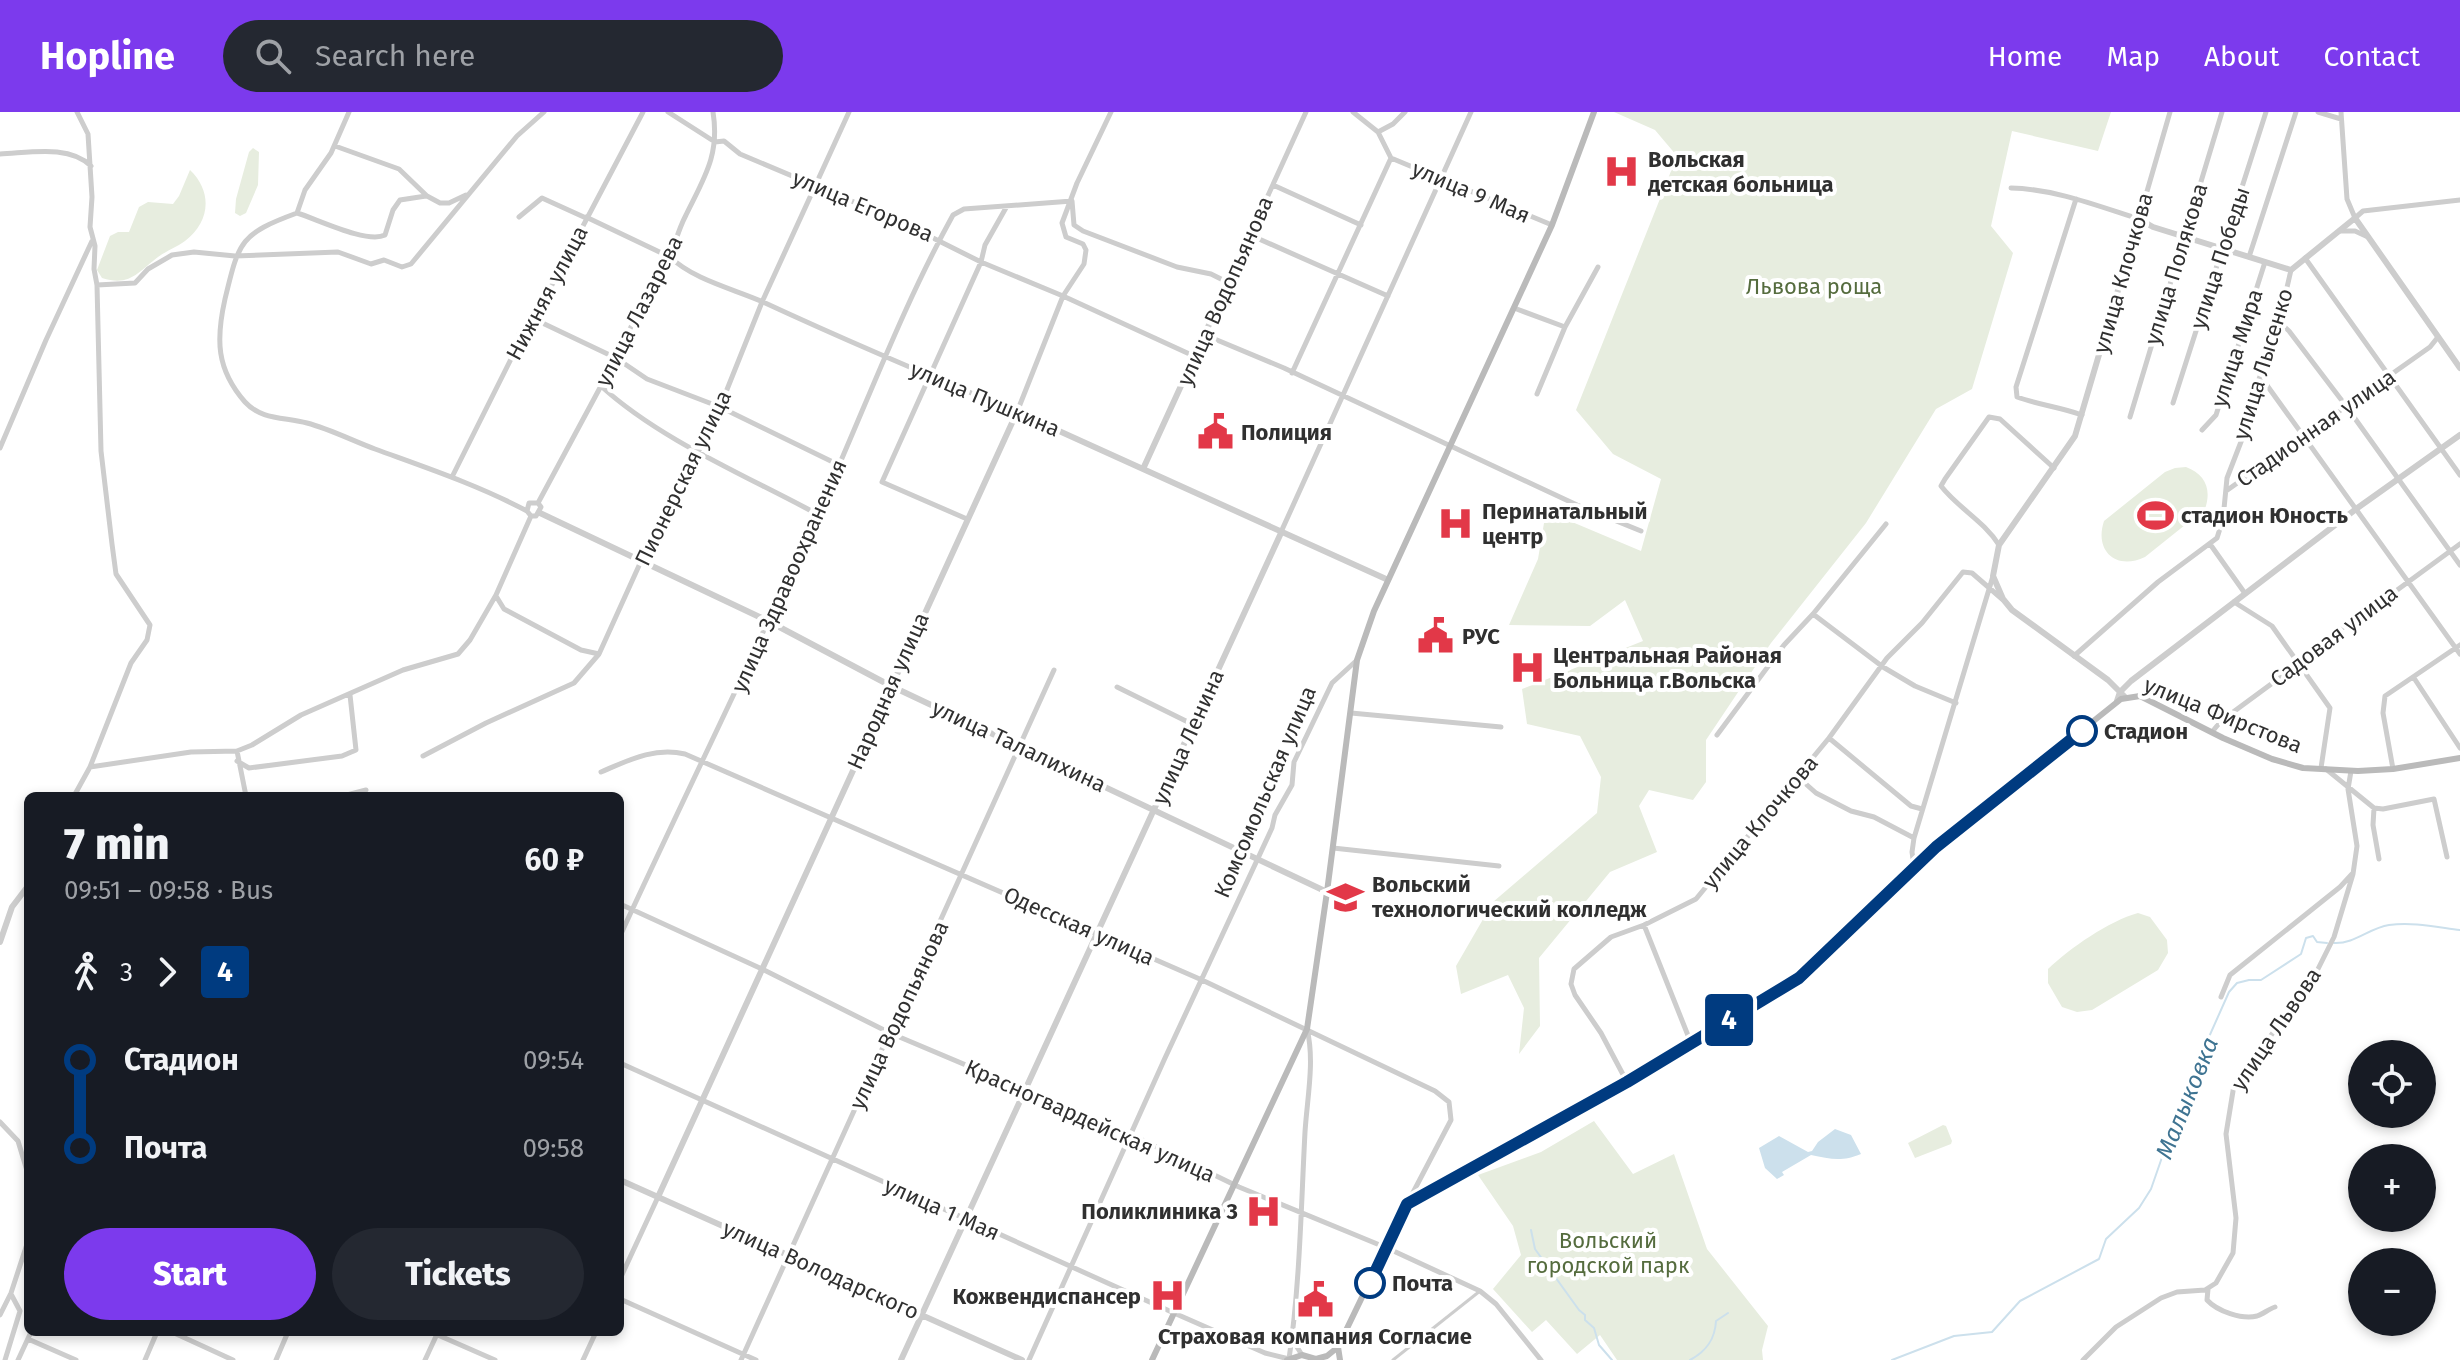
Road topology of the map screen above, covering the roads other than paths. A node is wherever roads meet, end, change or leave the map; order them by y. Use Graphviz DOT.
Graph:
graph roads {
  1 [pos="77,112"];
  2 [pos="349,112"];
  3 [pos="544,112"];
  4 [pos="643,112"];
  5 [pos="668,112"];
  6 [pos="713,112"];
  7 [pos="849,112"];
  8 [pos="1111,112"];
  9 [pos="1306,112"];
  10 [pos="1353,112"];
  11 [pos="1471,112"];
  12 [pos="1594,112"];
  13 [pos="2170,112"];
  14 [pos="2222,112"];
  15 [pos="2266,112"];
  16 [pos="2296,112"];
  17 [pos="2318,112"];
  18 [pos="1404,113"];
  19 [pos="2341,115"];
  20 [pos="1378,132"];
  21 [pos="715,142"];
  22 [pos="335,146"];
  23 [pos="0,154"];
  24 [pos="1391,158"];
  25 [pos="91,167"];
  26 [pos="1441,179"];
  27 [pos="1273,185"];
  28 [pos="816,187"];
  29 [pos="476,188"];
  30 [pos="2011,188"];
  31 [pos="427,196"];
  32 [pos="2076,199"];
  33 [pos="2460,200"];
  34 [pos="1072,201"];
  35 [pos="1012,204"];
  36 [pos="297,213"];
  37 [pos="519,217"];
  38 [pos="586,218"];
  39 [pos="2355,218"];
  40 [pos="2139,219"];
  41 [pos="1361,225"];
  42 [pos="1552,225"];
  43 [pos="2339,231"];
  44 [pos="1250,235"];
  45 [pos="2184,236"];
  46 [pos="2368,237"];
  47 [pos="940,239"];
  48 [pos="93,240"];
  49 [pos="2223,248"];
  50 [pos="235,256"];
  51 [pos="668,256"];
  52 [pos="2249,257"];
  53 [pos="2305,258"];
  54 [pos="981,262"];
  55 [pos="2265,262"];
  56 [pos="1598,267"];
  57 [pos="2291,270"];
  58 [pos="1339,274"];
  59 [pos="1229,283"];
  60 [pos="97,285"];
  61 [pos="1063,296"];
  62 [pos="1388,296"];
  63 [pos="762,302"];
  64 [pos="1514,308"];
  65 [pos="534,319"];
  66 [pos="2279,322"];
  67 [pos="1565,327"];
  68 [pos="1205,335"];
  69 [pos="2438,337"];
  70 [pos="885,355"];
  71 [pos="1196,357"];
  72 [pos="616,358"];
  73 [pos="2460,368"];
  74 [pos="1292,373"];
  75 [pos="929,375"];
  76 [pos="2391,376"];
  77 [pos="2259,379"];
  78 [pos="601,386"];
  79 [pos="1537,394"];
  80 [pos="1342,396"];
  81 [pos="2173,403"];
  82 [pos="2346,406"];
  83 [pos="720,407"];
  84 [pos="1017,412"];
  85 [pos="2083,415"];
  86 [pos="2130,417"];
  87 [pos="2202,430"];
  88 [pos="2303,435"];
  89 [pos="2460,435"];
  90 [pos="1449,446"];
  91 [pos="0,448"];
  92 [pos="2441,449"];
  93 [pos="699,451"];
  94 [pos="839,465"];
  95 [pos="2054,468"];
  96 [pos="1143,469"];
  97 [pos="453,475"];
  98 [pos="2460,475"];
  99 [pos="2398,479"];
  100 [pos="2226,491"];
  101 [pos="538,503"];
  102 [pos="2356,509"];
  103 [pos="540,513"];
  104 [pos="529,514"];
  105 [pos="817,514"];
  106 [pos="967,519"];
  107 [pos="1886,524"];
  108 [pos="1641,531"];
  109 [pos="1281,533"];
  110 [pos="2210,544"];
  111 [pos="2460,544"];
  112 [pos="1999,545"];
  113 [pos="2449,550"];
  114 [pos="642,559"];
  115 [pos="2460,565"];
  116 [pos="1993,576"];
  117 [pos="1386,579"];
  118 [pos="2409,580"];
  119 [pos="1989,588"];
  120 [pos="2244,592"];
  121 [pos="496,595"];
  122 [pos="2003,599"];
  123 [pos="2233,601"];
  124 [pos="1813,614"];
  125 [pos="768,621"];
  126 [pos="2459,649"];
  127 [pos="581,650"];
  128 [pos="599,654"];
  129 [pos="2073,656"];
  130 [pos="1357,660"];
  131 [pos="2297,665"];
  132 [pos="590,666"];
  133 [pos="1883,667"];
  134 [pos="1054,670"];
  135 [pos="2414,678"];
  136 [pos="891,686"];
  137 [pos="1117,687"];
  138 [pos="2122,694"];
  139 [pos="350,695"];
  140 [pos="1956,703"];
  141 [pos="1351,713"];
  142 [pos="1194,725"];
  143 [pos="1501,727"];
  144 [pos="2212,732"];
  145 [pos="1717,735"];
  146 [pos="1829,738"];
  147 [pos="1020,747"];
  148 [pos="2460,748"];
  149 [pos="237,751"];
  150 [pos="423,756"];
  151 [pos="2460,758"];
  152 [pos="237,761"];
  153 [pos="702,763"];
  154 [pos="90,767"];
  155 [pos="2324,769"];
  156 [pos="2393,769"];
  157 [pos="2351,771"];
  158 [pos="601,772"];
  159 [pos="1798,777"];
  160 [pos="2348,789"];
  161 [pos="366,790"];
  162 [pos="76,792"];
  163 [pos="245,792"];
  164 [pos="358,792"];
  165 [pos="2374,808"];
  166 [pos="1922,809"];
  167 [pos="1155,810"];
  168 [pos="831,818"];
  169 [pos="1914,838"];
  170 [pos="1333,848"];
  171 [pos="1259,857"];
  172 [pos="2447,857"];
  173 [pos="2379,859"];
  174 [pos="1499,866"];
  175 [pos="1914,866"];
  176 [pos="2353,874"];
  177 [pos="963,875"];
  178 [pos="24,891"];
  179 [pos="1327,892"];
  180 [pos="624,906"];
  181 [pos="632,909"];
  182 [pos="1644,925"];
  183 [pos="624,927"];
  184 [pos="1097,934"];
  185 [pos="0,942"];
  186 [pos="762,969"];
  187 [pos="1202,980"];
  188 [pos="2221,997"];
  189 [pos="1307,1029"];
  190 [pos="890,1033"];
  191 [pos="1691,1043"];
  192 [pos="624,1065"];
  193 [pos="1627,1082"];
  194 [pos="1026,1091"];
  195 [pos="701,1100"];
  196 [pos="0,1122"];
  197 [pos="1132,1135"];
  198 [pos="832,1160"];
  199 [pos="24,1161"];
  200 [pos="624,1182"];
  201 [pos="1233,1184"];
  202 [pos="658,1197"];
  203 [pos="1407,1204"];
  204 [pos="1301,1212"];
  205 [pos="967,1219"];
  206 [pos="1387,1248"];
  207 [pos="24,1253"];
  208 [pos="789,1256"];
  209 [pos="1071,1267"];
  210 [pos="624,1270"];
  211 [pos="2209,1288"];
  212 [pos="1480,1291"];
  213 [pos="11,1293"];
  214 [pos="624,1301"];
  215 [pos="2275,1307"];
  216 [pos="1174,1313"];
  217 [pos="0,1315"];
  218 [pos="923,1315"];
  219 [pos="29,1336"];
  220 [pos="155,1336"];
  221 [pos="181,1336"];
  222 [pos="286,1336"];
  223 [pos="434,1336"];
  224 [pos="442,1336"];
  225 [pos="594,1336"];
  226 [pos="28,1339"];
  227 [pos="1292,1339"];
  228 [pos="1338,1347"];
  229 [pos="1265,1353"];
  230 [pos="1302,1355"];
  231 [pos="742,1357"];
  232 [pos="1288,1359"];
  233 [pos="1318,1359"];
  234 [pos="5,1360"];
  235 [pos="18,1360"];
  236 [pos="76,1360"];
  237 [pos="145,1360"];
  238 [pos="233,1360"];
  239 [pos="276,1360"];
  240 [pos="425,1360"];
  241 [pos="495,1360"];
  242 [pos="583,1360"];
  243 [pos="756,1360"];
  244 [pos="901,1360"];
  245 [pos="1022,1360"];
  246 [pos="1029,1360"];
  247 [pos="1152,1360"];
  248 [pos="1270,1360"];
  249 [pos="1340,1360"];
  250 [pos="1393,1360"];
  251 [pos="1541,1360"];
  252 [pos="2083,1360"];
  1 -- 25 [label="street"];
  2 -- 22 [label="street"];
  3 -- 29 [label="street"];
  4 -- 38 [label="street, Нижняя улица"];
  5 -- 21 [label="street, улица Егорова"];
  6 -- 21 [label="street, улица Лазарева"];
  7 -- 28 [label="street, Пионерская улица"];
  8 -- 34 [label="street, Народная улица"];
  9 -- 27 [label="street, улица Водопьянова"];
  10 -- 20 [label="street"];
  11 -- 26 [label="street, улица Ленина"];
  12 -- 42 [label="main road, Комсомольская улица"];
  13 -- 40 [label="street, улица Клочкова"];
  14 -- 45 [label="street, улица Полякова"];
  15 -- 49 [label="street, улица Победы"];
  16 -- 52 [label="street, улица Мира"];
  17 -- 19 [label="street"];
  18 -- 20 [label="street"];
  19 -- 39 [label="street"];
  20 -- 24 [label="street"];
  21 -- 28 [label="street, улица Егорова"];
  21 -- 51 [label="street, улица Лазарева"];
  22 -- 31 [label="street"];
  22 -- 36 [label="street"];
  23 -- 25 [label="street"];
  24 -- 26 [label="street, улица 9 Мая"];
  24 -- 41 [label="street"];
  25 -- 48 [label="street"];
  26 -- 42 [label="street, улица 9 Мая"];
  26 -- 62 [label="street, улица Ленина"];
  27 -- 41 [label="street"];
  27 -- 44 [label="street, улица Водопьянова"];
  28 -- 47 [label="street, улица Егорова"];
  28 -- 63 [label="street, Пионерская улица"];
  29 -- 31 [label="street"];
  29 -- 50 [label="street"];
  30 -- 32 [label="street"];
  31 -- 36 [label="street"];
  32 -- 40 [label="street"];
  32 -- 85 [label="street"];
  33 -- 39 [label="street"];
  34 -- 35 [label="street"];
  34 -- 59 [label="street"];
  34 -- 61 [label="street, Народная улица"];
  35 -- 47 [label="street, улица Здравоохранения"];
  35 -- 54 [label="street"];
  36 -- 50 [label="street"];
  37 -- 38 [label="street, улица Пушкина"];
  38 -- 51 [label="street, улица Пушкина"];
  38 -- 65 [label="street, Нижняя улица"];
  39 -- 43 [label="street, улица Лысенко"];
  39 -- 46 [label="street"];
  40 -- 45 [label="street"];
  40 -- 85 [label="street, улица Клочкова"];
  41 -- 58 [label="street"];
  42 -- 64 [label="main road, Комсомольская улица"];
  43 -- 46 [label="street"];
  43 -- 53 [label="street, улица Лысенко"];
  44 -- 58 [label="street"];
  44 -- 59 [label="street, улица Водопьянова"];
  45 -- 49 [label="street"];
  45 -- 86 [label="street, улица Полякова"];
  46 -- 69 [label="street"];
  47 -- 54 [label="street, улица Егорова"];
  47 -- 70 [label="street, улица Здравоохранения"];
  48 -- 60 [label="street"];
  48 -- 91 [label="street"];
  49 -- 52 [label="street"];
  49 -- 81 [label="street, улица Победы"];
  50 -- 60 [label="street"];
  50 -- 97 [label="street"];
  51 -- 63 [label="street, улица Пушкина"];
  51 -- 72 [label="street, улица Лазарева"];
  52 -- 55 [label="street"];
  53 -- 57 [label="street, улица Лысенко"];
  53 -- 76 [label="street"];
  54 -- 61 [label="street, улица Егорова"];
  54 -- 75 [label="street"];
  55 -- 57 [label="street"];
  55 -- 87 [label="street, улица Мира"];
  56 -- 67 [label="street"];
  57 -- 66 [label="street, улица Лысенко"];
  58 -- 62 [label="street"];
  58 -- 74 [label="street"];
  59 -- 68 [label="street, улица Водопьянова"];
  60 -- 154 [label="street"];
  61 -- 71 [label="street, улица Егорова"];
  61 -- 84 [label="street, Народная улица"];
  62 -- 80 [label="street, улица Ленина"];
  63 -- 70 [label="street, улица Пушкина"];
  63 -- 83 [label="street, Пионерская улица"];
  64 -- 67 [label="street"];
  64 -- 90 [label="main road, Комсомольская улица"];
  65 -- 72 [label="street"];
  65 -- 97 [label="street, Нижняя улица"];
  66 -- 77 [label="street, улица Лысенко"];
  66 -- 82 [label="street"];
  67 -- 79 [label="street"];
  68 -- 71 [label="street, улица Водопьянова"];
  68 -- 74 [label="street"];
  69 -- 73 [label="street"];
  69 -- 76 [label="street, Стадионная улица"];
  70 -- 75 [label="street, улица Пушкина"];
  70 -- 94 [label="street, улица Здравоохранения"];
  71 -- 96 [label="street, улица Водопьянова"];
  72 -- 78 [label="street, улица Лазарева"];
  72 -- 83 [label="street"];
  74 -- 80 [label="street"];
  75 -- 84 [label="street, улица Пушкина"];
  75 -- 106 [label="street"];
  76 -- 82 [label="street, Стадионная улица"];
  76 -- 92 [label="street"];
  77 -- 88 [label="street"];
  77 -- 100 [label="street, улица Лысенко"];
  78 -- 93 [label="street"];
  78 -- 101 [label="street, улица Лазарева"];
  80 -- 90 [label="street"];
  80 -- 109 [label="street, улица Ленина"];
  82 -- 88 [label="street, Стадионная улица"];
  82 -- 99 [label="street"];
  83 -- 93 [label="street, Пионерская улица"];
  83 -- 94 [label="street"];
  84 -- 96 [label="street, улица Пушкина"];
  84 -- 106 [label="street, Народная улица"];
  85 -- 95 [label="street, улица Клочкова"];
  88 -- 100 [label="street, Стадионная улица"];
  88 -- 102 [label="street"];
  89 -- 92 [label="street"];
  90 -- 108 [label="street"];
  90 -- 117 [label="main road, Комсомольская улица"];
  92 -- 98 [label="street"];
  92 -- 99 [label="street"];
  93 -- 105 [label="street"];
  93 -- 114 [label="street, Пионерская улица"];
  94 -- 105 [label="street, улица Здравоохранения"];
  95 -- 112 [label="street, улица Клочкова"];
  95 -- 112 [label="street"];
  96 -- 109 [label="street, улица Пушкина"];
  97 -- 104 [label="street"];
  99 -- 102 [label="street"];
  99 -- 113 [label="street"];
  100 -- 110 [label="street, Стадионная улица"];
  101 -- 103 [label="street"];
  101 -- 104 [label="street"];
  102 -- 118 [label="street"];
  102 -- 120 [label="street"];
  103 -- 104 [label="street"];
  103 -- 114 [label="street, улица Талалихина"];
  104 -- 121 [label="street"];
  105 -- 125 [label="street, улица Здравоохранения"];
  106 -- 136 [label="street, Народная улица"];
  107 -- 124 [label="street"];
  109 -- 117 [label="street, улица Пушкина"];
  109 -- 142 [label="street, улица Ленина"];
  110 -- 120 [label="street"];
  110 -- 129 [label="street"];
  111 -- 113 [label="street, Садовая улица"];
  112 -- 116 [label="street, улица Клочкова"];
  113 -- 115 [label="street"];
  113 -- 118 [label="street, Садовая улица"];
  114 -- 125 [label="street, улица Талалихина"];
  114 -- 128 [label="street, Пионерская улица"];
  116 -- 119 [label="street"];
  116 -- 122 [label="street"];
  117 -- 130 [label="main road, Комсомольская улица"];
  118 -- 126 [label="street"];
  118 -- 131 [label="street, Садовая улица"];
  119 -- 122 [label="street"];
  119 -- 133 [label="street, улица Клочкова"];
  119 -- 140 [label="street"];
  120 -- 123 [label="street"];
  121 -- 127 [label="street"];
  121 -- 139 [label="street"];
  122 -- 129 [label="street, улица Фирстова"];
  123 -- 131 [label="street"];
  123 -- 138 [label="street"];
  124 -- 133 [label="street"];
  124 -- 145 [label="street"];
  125 -- 136 [label="street, улица Талалихина"];
  125 -- 153 [label="street, улица Здравоохранения"];
  126 -- 135 [label="street"];
  127 -- 128 [label="street"];
  127 -- 132 [label="street"];
  128 -- 132 [label="street, Пионерская улица"];
  129 -- 138 [label="street, улица Фирстова"];
  130 -- 141 [label="main road"];
  130 -- 171 [label="street, Комсомольская улица"];
  131 -- 144 [label="street, Садовая улица"];
  131 -- 155 [label="street"];
  132 -- 150 [label="street, Пионерская улица"];
  133 -- 140 [label="street"];
  133 -- 146 [label="street, улица Клочкова"];
  134 -- 147 [label="street, улица Водопьянова"];
  135 -- 148 [label="street"];
  135 -- 156 [label="street"];
  136 -- 147 [label="street, улица Талалихина"];
  136 -- 168 [label="street, Народная улица"];
  137 -- 142 [label="street"];
  138 -- 144 [label="main road, улица Фирстова"];
  138 -- 175 [label="main road, улица Фирстова"];
  139 -- 149 [label="street"];
  139 -- 152 [label="street"];
  140 -- 166 [label="street"];
  141 -- 143 [label="street"];
  141 -- 170 [label="main road"];
  142 -- 167 [label="street, улица Ленина"];
  144 -- 155 [label="main road, улица Фирстова"];
  146 -- 159 [label="street, улица Клочкова"];
  146 -- 166 [label="street"];
  147 -- 167 [label="street, улица Талалихина"];
  147 -- 177 [label="street, улица Водопьянова"];
  149 -- 152 [label="street"];
  149 -- 154 [label="street"];
  151 -- 156 [label="main road, улица Фирстова"];
  152 -- 163 [label="street"];
  153 -- 158 [label="street, Одесская улица"];
  153 -- 168 [label="street, Одесская улица"];
  153 -- 181 [label="street, улица Здравоохранения"];
  154 -- 162 [label="street"];
  155 -- 157 [label="main road, улица Фирстова"];
  155 -- 160 [label="street"];
  156 -- 157 [label="main road, улица Фирстова"];
  157 -- 160 [label="street, улица Львова"];
  159 -- 169 [label="street"];
  159 -- 182 [label="street, улица Клочкова"];
  160 -- 165 [label="street"];
  160 -- 176 [label="street, улица Львова"];
  161 -- 164 [label="street"];
  165 -- 172 [label="street"];
  165 -- 173 [label="street"];
  166 -- 169 [label="street"];
  167 -- 171 [label="street, улица Талалихина"];
  167 -- 184 [label="street, улица Ленина"];
  168 -- 177 [label="street, Одесская улица"];
  168 -- 186 [label="street, Народная улица"];
  169 -- 175 [label="street"];
  170 -- 174 [label="street"];
  170 -- 179 [label="main road"];
  171 -- 179 [label="street, улица Талалихина"];
  171 -- 187 [label="street, Комсомольская улица"];
  175 -- 191 [label="main road, улица Фирстова"];
  176 -- 188 [label="street"];
  176 -- 211 [label="street, улица Львова"];
  177 -- 184 [label="street, Одесская улица"];
  177 -- 190 [label="street, улица Водопьянова"];
  178 -- 185 [label="street"];
  179 -- 189 [label="main road"];
  180 -- 181 [label="street, Красногвардейская улица"];
  181 -- 183 [label="street, улица Здравоохранения"];
  181 -- 186 [label="street, Красногвардейская улица"];
  182 -- 191 [label="street"];
  182 -- 193 [label="street, улица Клочкова"];
  184 -- 187 [label="street, Одесская улица"];
  184 -- 194 [label="street, улица Ленина"];
  186 -- 190 [label="street, Красногвардейская улица"];
  186 -- 195 [label="street, Народная улица"];
  187 -- 189 [label="street, Одесская улица"];
  187 -- 197 [label="street, Комсомольская улица"];
  189 -- 201 [label="main road"];
  189 -- 203 [label="street, Одесская улица"];
  189 -- 204 [label="street"];
  190 -- 194 [label="street, Красногвардейская улица"];
  190 -- 198 [label="street, улица Водопьянова"];
  191 -- 193 [label="main road, улица Фирстова"];
  192 -- 195 [label="street, улица 1 Мая"];
  193 -- 203 [label="main road, улица Фирстова"];
  194 -- 197 [label="street, Красногвардейская улица"];
  194 -- 205 [label="street, улица Ленина"];
  195 -- 198 [label="street, улица 1 Мая"];
  195 -- 202 [label="street, Народная улица"];
  196 -- 199 [label="street"];
  197 -- 201 [label="street, Красногвардейская улица"];
  197 -- 209 [label="street, Комсомольская улица"];
  198 -- 205 [label="street, улица 1 Мая"];
  198 -- 208 [label="street, улица Водопьянова"];
  200 -- 202 [label="street, улица Володарского"];
  201 -- 204 [label="street, Красногвардейская улица"];
  201 -- 216 [label="main road"];
  202 -- 208 [label="street, улица Володарского"];
  202 -- 210 [label="street, Народная улица"];
  203 -- 206 [label="main road"];
  204 -- 206 [label="street, Красногвардейская улица"];
  204 -- 227 [label="street"];
  205 -- 209 [label="street, улица 1 Мая"];
  205 -- 218 [label="street, улица Ленина"];
  206 -- 212 [label="street, Красногвардейская улица"];
  206 -- 228 [label="main road"];
  207 -- 213 [label="street"];
  208 -- 218 [label="street, улица Володарского"];
  208 -- 231 [label="street, улица Водопьянова"];
  209 -- 216 [label="street, улица 1 Мая"];
  209 -- 246 [label="street, Комсомольская улица"];
  211 -- 215 [label="street"];
  211 -- 252 [label="street"];
  212 -- 250 [label="street"];
  212 -- 251 [label="street, Красногвардейская улица"];
  213 -- 217 [label="street"];
  213 -- 234 [label="street"];
  214 -- 231 [label="street"];
  216 -- 229 [label="street, улица 1 Мая"];
  216 -- 247 [label="main road"];
  218 -- 244 [label="street, улица Ленина"];
  218 -- 245 [label="street, улица Володарского"];
  219 -- 226 [label="street"];
  220 -- 237 [label="street"];
  221 -- 238 [label="street"];
  222 -- 239 [label="street"];
  223 -- 240 [label="street"];
  224 -- 241 [label="street"];
  225 -- 242 [label="street"];
  226 -- 235 [label="street"];
  226 -- 236 [label="street"];
  227 -- 230 [label="street"];
  227 -- 232 [label="street"];
  228 -- 233 [label="main road"];
  228 -- 249 [label="main road"];
  229 -- 232 [label="street, улица 1 Мая"];
  229 -- 248 [label="street"];
  230 -- 232 [label="main road"];
  230 -- 233 [label="main road"];
  231 -- 243 [label="street"];
}
